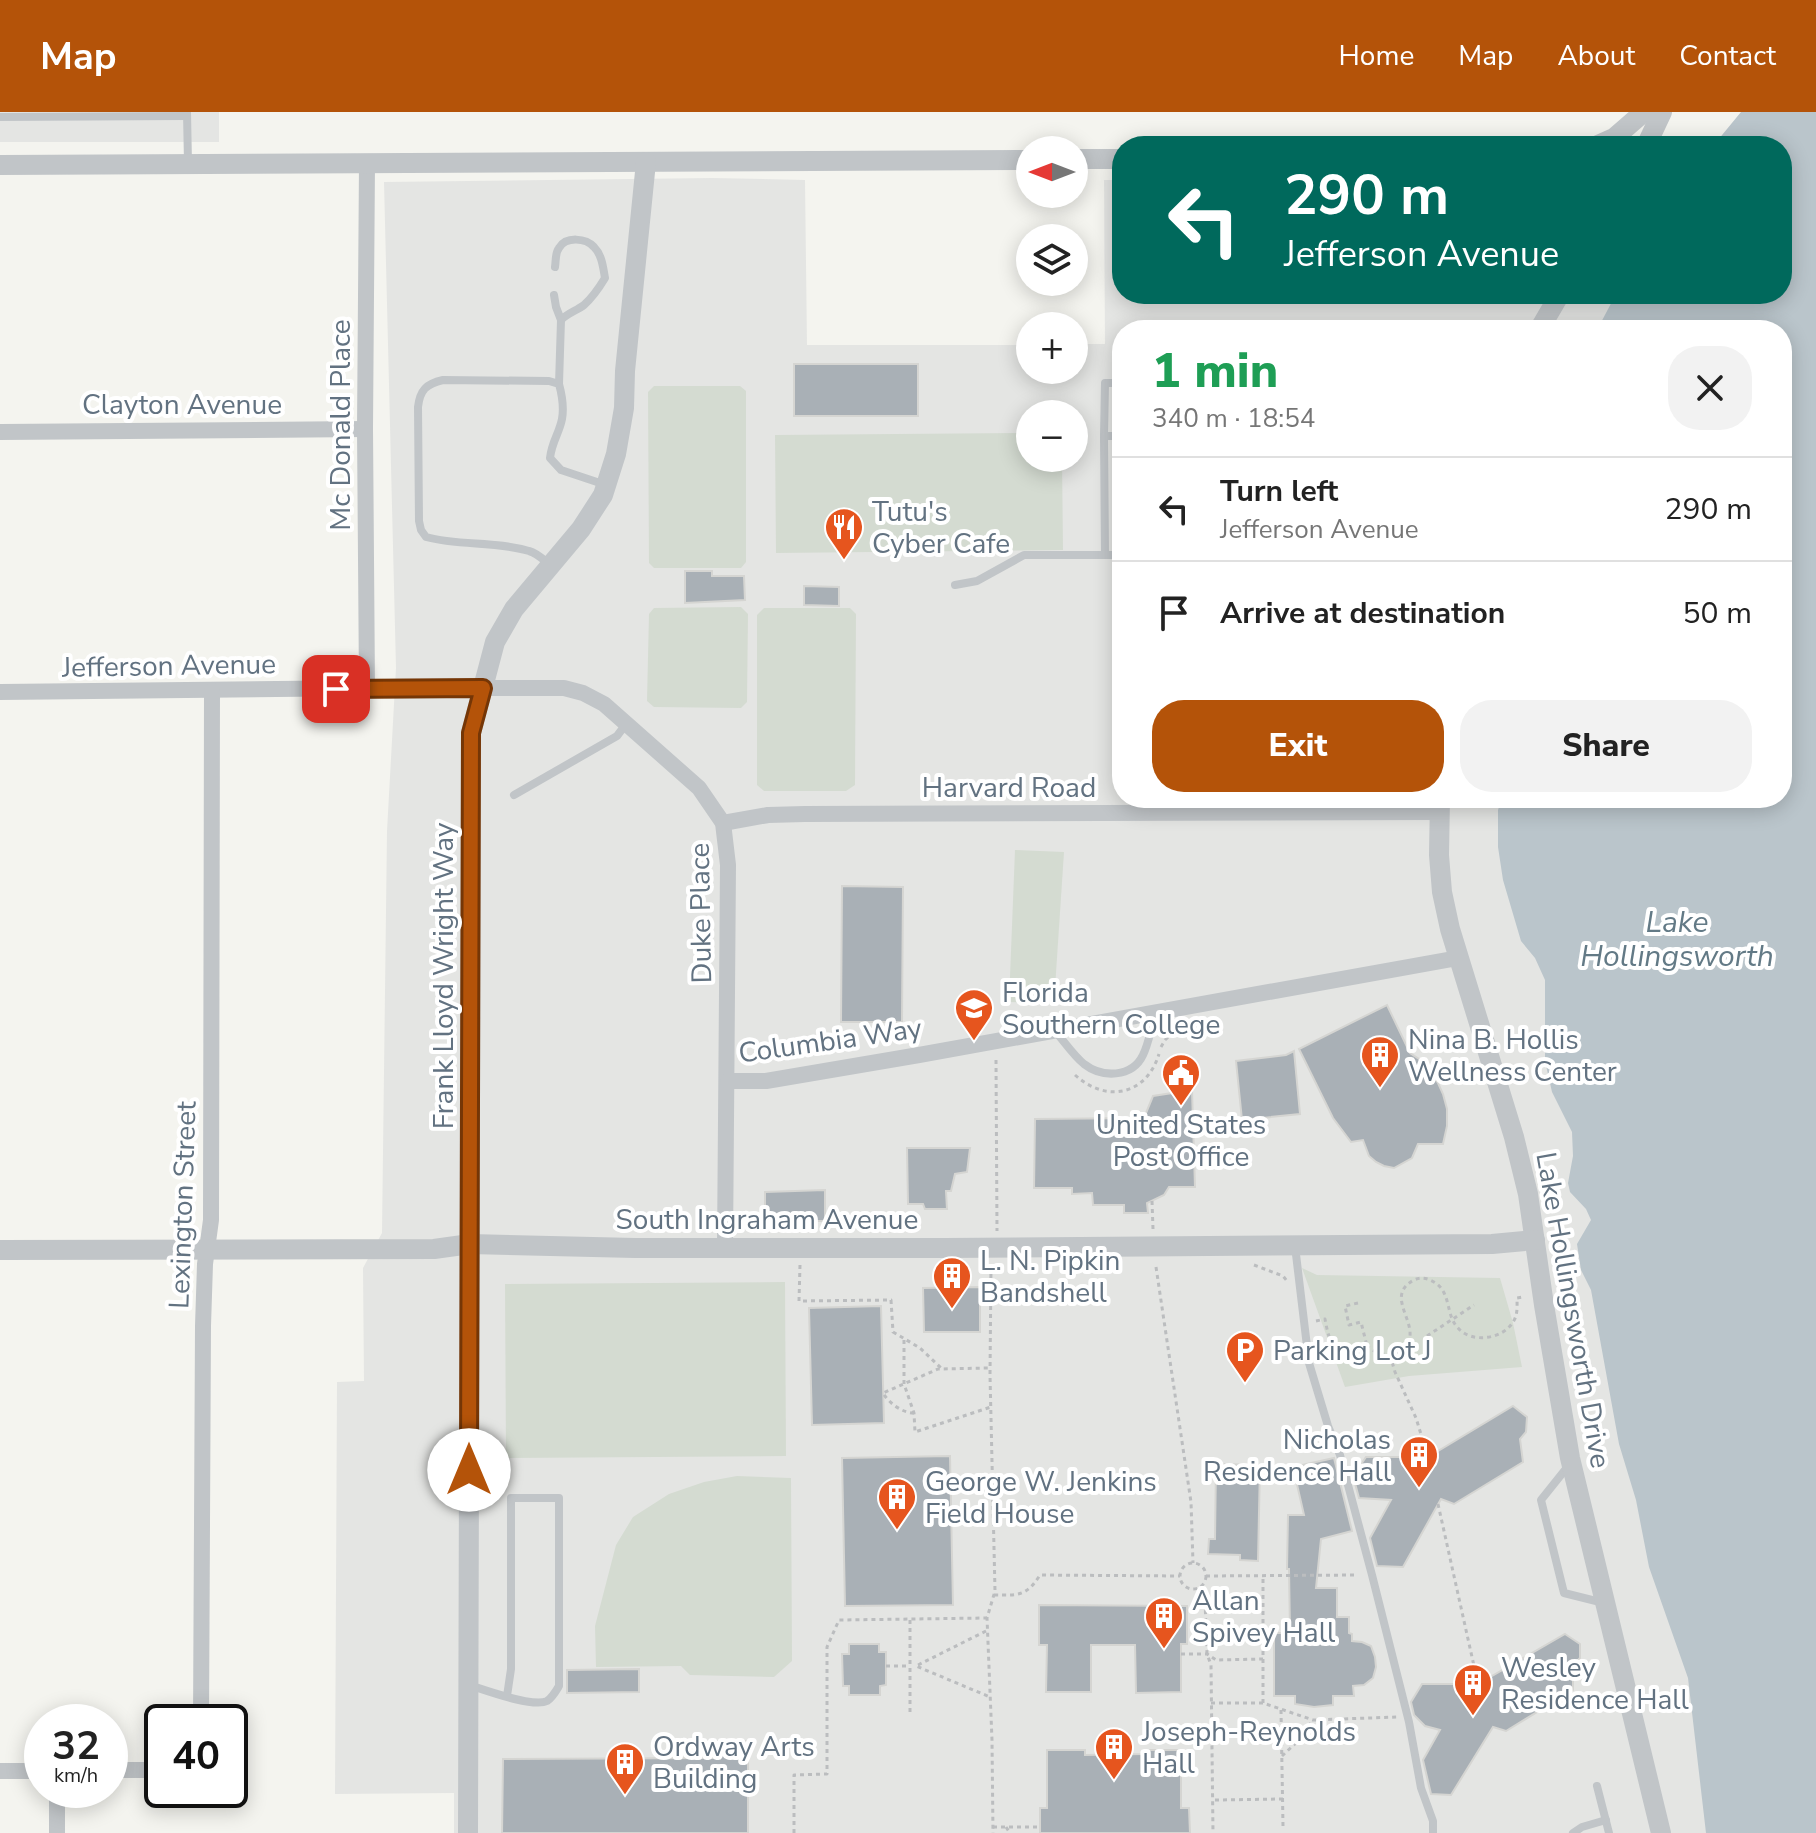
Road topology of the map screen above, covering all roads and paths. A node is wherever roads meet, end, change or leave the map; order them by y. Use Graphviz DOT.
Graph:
graph roads {
  1 [pos="1644,112"];
  2 [pos="1662,112"];
  3 [pos="187,114"];
  4 [pos="0,117"];
  5 [pos="1616,136"];
  6 [pos="1651,136"];
  7 [pos="1088,159"];
  8 [pos="1112,159"];
  9 [pos="1016,160"];
  10 [pos="646,162"];
  11 [pos="188,163"];
  12 [pos="367,163"];
  13 [pos="0,165"];
  14 [pos="555,267"];
  15 [pos="554,295"];
  16 [pos="561,320"];
  17 [pos="1112,383"];
  18 [pos="559,384"];
  19 [pos="365,429"];
  20 [pos="0,432"];
  21 [pos="1104,436"];
  22 [pos="1112,436"];
  23 [pos="606,485"];
  24 [pos="1105,555"];
  25 [pos="1112,555"];
  26 [pos="551,565"];
  27 [pos="955,585"];
  28 [pos="367,688"];
  29 [pos="483,688"];
  30 [pos="212,691"];
  31 [pos="0,692"];
  32 [pos="626,724"];
  33 [pos="514,795"];
  34 [pos="1228,808"];
  35 [pos="1440,808"];
  36 [pos="723,823"];
  37 [pos="1458,958"];
  38 [pos="1156,1012"];
  39 [pos="1055,1031"];
  40 [pos="996,1060"];
  41 [pos="728,1081"];
  42 [pos="1152,1201"];
  43 [pos="1153,1231"];
  44 [pos="997,1232"];
  45 [pos="1535,1240"];
  46 [pos="470,1244"];
  47 [pos="1295,1245"];
  48 [pos="725,1248"];
  49 [pos="207,1249"];
  50 [pos="0,1250"];
  51 [pos="800,1263"];
  52 [pos="991,1263"];
  53 [pos="1155,1263"];
  54 [pos="1250,1264"];
  55 [pos="1289,1283"];
  56 [pos="1523,1297"];
  57 [pos="1358,1303"];
  58 [pos="1474,1305"];
  59 [pos="1453,1320"];
  60 [pos="1305,1323"];
  61 [pos="1427,1336"];
  62 [pos="904,1339"];
  63 [pos="1367,1346"];
  64 [pos="1390,1355"];
  65 [pos="990,1368"];
  66 [pos="942,1369"];
  67 [pos="904,1384"];
  68 [pos="991,1407"];
  69 [pos="914,1413"];
  70 [pos="1428,1457"];
  71 [pos="1571,1462"];
  72 [pos="1438,1504"];
  73 [pos="1193,1563"];
  74 [pos="1263,1575"];
  75 [pos="1372,1575"];
  76 [pos="1180,1576"];
  77 [pos="1206,1576"];
  78 [pos="1198,1588"];
  79 [pos="994,1595"];
  80 [pos="1605,1603"];
  81 [pos="987,1618"];
  82 [pos="910,1619"];
  83 [pos="988,1630"];
  84 [pos="1181,1654"];
  85 [pos="1207,1654"];
  86 [pos="1263,1659"];
  87 [pos="886,1666"];
  88 [pos="910,1666"];
  89 [pos="916,1666"];
  90 [pos="1478,1684"];
  91 [pos="468,1685"];
  92 [pos="507,1696"];
  93 [pos="990,1697"];
  94 [pos="1211,1703"];
  95 [pos="1263,1703"];
  96 [pos="201,1704"];
  97 [pos="1281,1710"];
  98 [pos="910,1712"];
  99 [pos="1408,1717"];
  100 [pos="1313,1720"];
  101 [pos="1282,1756"];
  102 [pos="0,1771"];
  103 [pos="24,1771"];
  104 [pos="1597,1786"];
  105 [pos="1283,1799"];
  106 [pos="1213,1800"];
  107 [pos="57,1808"];
  108 [pos="1606,1820"];
  109 [pos="1283,1826"];
  110 [pos="993,1827"];
  111 [pos="1006,1827"];
  112 [pos="1040,1827"];
  113 [pos="57,1833"];
  114 [pos="468,1833"];
  115 [pos="794,1833"];
  116 [pos="993,1833"];
  117 [pos="1010,1833"];
  118 [pos="1212,1833"];
  119 [pos="1433,1833"];
  120 [pos="1573,1833"];
  121 [pos="1609,1833"];
  122 [pos="1661,1833"];
  1 -- 5 [label="street"];
  2 -- 6 [label="street"];
  3 -- 4 [label="lane"];
  3 -- 11 [label="lane"];
  7 -- 8 [label="street"];
  9 -- 10 [label="street"];
  10 -- 12 [label="street"];
  10 -- 23 [label="street, Frank Lloyd Wright Way"];
  11 -- 12 [label="street"];
  11 -- 13 [label="street"];
  12 -- 19 [label="street, Mc Donald Place"];
  14 -- 16 [label="lane"];
  15 -- 16 [label="lane"];
  16 -- 18 [label="lane"];
  17 -- 21 [label="lane"];
  18 -- 23 [label="lane"];
  18 -- 26 [label="lane"];
  19 -- 20 [label="street, Clayton Avenue"];
  19 -- 28 [label="street, Mc Donald Place"];
  21 -- 22 [label="lane"];
  21 -- 24 [label="lane"];
  23 -- 26 [label="street, Frank Lloyd Wright Way"];
  24 -- 25 [label="lane"];
  24 -- 27 [label="lane"];
  26 -- 29 [label="street, Frank Lloyd Wright Way"];
  28 -- 29 [label="street, Jefferson Avenue"];
  28 -- 30 [label="street, Jefferson Avenue"];
  29 -- 32 [label="street, Duke Place"];
  29 -- 46 [label="street, Frank Lloyd Wright Way"];
  30 -- 31 [label="street, Jefferson Avenue"];
  30 -- 49 [label="street, Lexington Street"];
  32 -- 33 [label="lane"];
  32 -- 36 [label="street, Duke Place"];
  34 -- 36 [label="street, Harvard Road"];
  35 -- 37 [label="street, Lake Hollingsworth Drive"];
  36 -- 41 [label="street, Duke Place"];
  37 -- 38 [label="street, Columbia Way"];
  37 -- 45 [label="street, Lake Hollingsworth Drive"];
  38 -- 39 [label="street, Columbia Way"];
  38 -- 39 [label="lane"];
  39 -- 41 [label="street, Columbia Way"];
  40 -- 44 [label="path"];
  41 -- 48 [label="street, Duke Place"];
  42 -- 43 [label="path"];
  45 -- 47 [label="street, South Ingraham Avenue"];
  45 -- 71 [label="street, Lake Hollingsworth Drive"];
  46 -- 48 [label="street, South Ingraham Avenue"];
  46 -- 49 [label="street, South Ingraham Avenue"];
  46 -- 91 [label="street, Frank Lloyd Wright Way"];
  47 -- 48 [label="street, South Ingraham Avenue"];
  47 -- 60 [label="lane"];
  49 -- 50 [label="street, South Ingraham Avenue"];
  49 -- 96 [label="street, Lexington Street"];
  51 -- 62 [label="path"];
  52 -- 65 [label="path"];
  53 -- 73 [label="path"];
  54 -- 55 [label="path"];
  56 -- 59 [label="path"];
  57 -- 63 [label="path"];
  58 -- 59 [label="path"];
  59 -- 61 [label="path"];
  59 -- 64 [label="path"];
  60 -- 63 [label="path"];
  60 -- 75 [label="lane"];
  62 -- 66 [label="path"];
  62 -- 67 [label="path"];
  63 -- 64 [label="path"];
  64 -- 70 [label="path"];
  65 -- 66 [label="path"];
  65 -- 68 [label="path"];
  66 -- 67 [label="path"];
  67 -- 69 [label="path"];
  67 -- 69 [label="path"];
  68 -- 69 [label="path"];
  68 -- 79 [label="path"];
  71 -- 80 [label="street, Lake Hollingsworth Drive"];
  71 -- 80 [label="lane"];
  72 -- 90 [label="path"];
  73 -- 76 [label="path"];
  73 -- 77 [label="path"];
  74 -- 75 [label="path"];
  74 -- 77 [label="path"];
  74 -- 86 [label="path"];
  75 -- 99 [label="lane"];
  76 -- 78 [label="path"];
  76 -- 79 [label="path"];
  77 -- 78 [label="path"];
  78 -- 85 [label="path"];
  79 -- 81 [label="path"];
  80 -- 122 [label="street, Lake Hollingsworth Drive"];
  81 -- 82 [label="path"];
  81 -- 83 [label="path"];
  82 -- 88 [label="path"];
  82 -- 115 [label="path"];
  83 -- 89 [label="path"];
  83 -- 93 [label="path"];
  84 -- 85 [label="path"];
  85 -- 86 [label="path"];
  85 -- 94 [label="path"];
  86 -- 95 [label="path"];
  87 -- 88 [label="path"];
  88 -- 89 [label="path"];
  88 -- 98 [label="path"];
  89 -- 93 [label="path"];
  91 -- 92 [label="lane"];
  91 -- 114 [label="street, Frank Lloyd Wright Way"];
  92 -- 92 [label="lane"];
  93 -- 110 [label="path"];
  94 -- 95 [label="path"];
  94 -- 106 [label="path"];
  95 -- 97 [label="path"];
  97 -- 100 [label="path"];
  97 -- 101 [label="path"];
  99 -- 100 [label="path"];
  99 -- 119 [label="lane"];
  100 -- 101 [label="path"];
  101 -- 105 [label="path"];
  102 -- 103 [label="street"];
  104 -- 108 [label="lane"];
  105 -- 106 [label="path"];
  105 -- 109 [label="path"];
  106 -- 118 [label="path"];
  107 -- 113 [label="street"];
  108 -- 120 [label="lane"];
  108 -- 121 [label="lane"];
  110 -- 111 [label="path"];
  110 -- 116 [label="path"];
  111 -- 112 [label="path"];
  111 -- 117 [label="path"];
}
